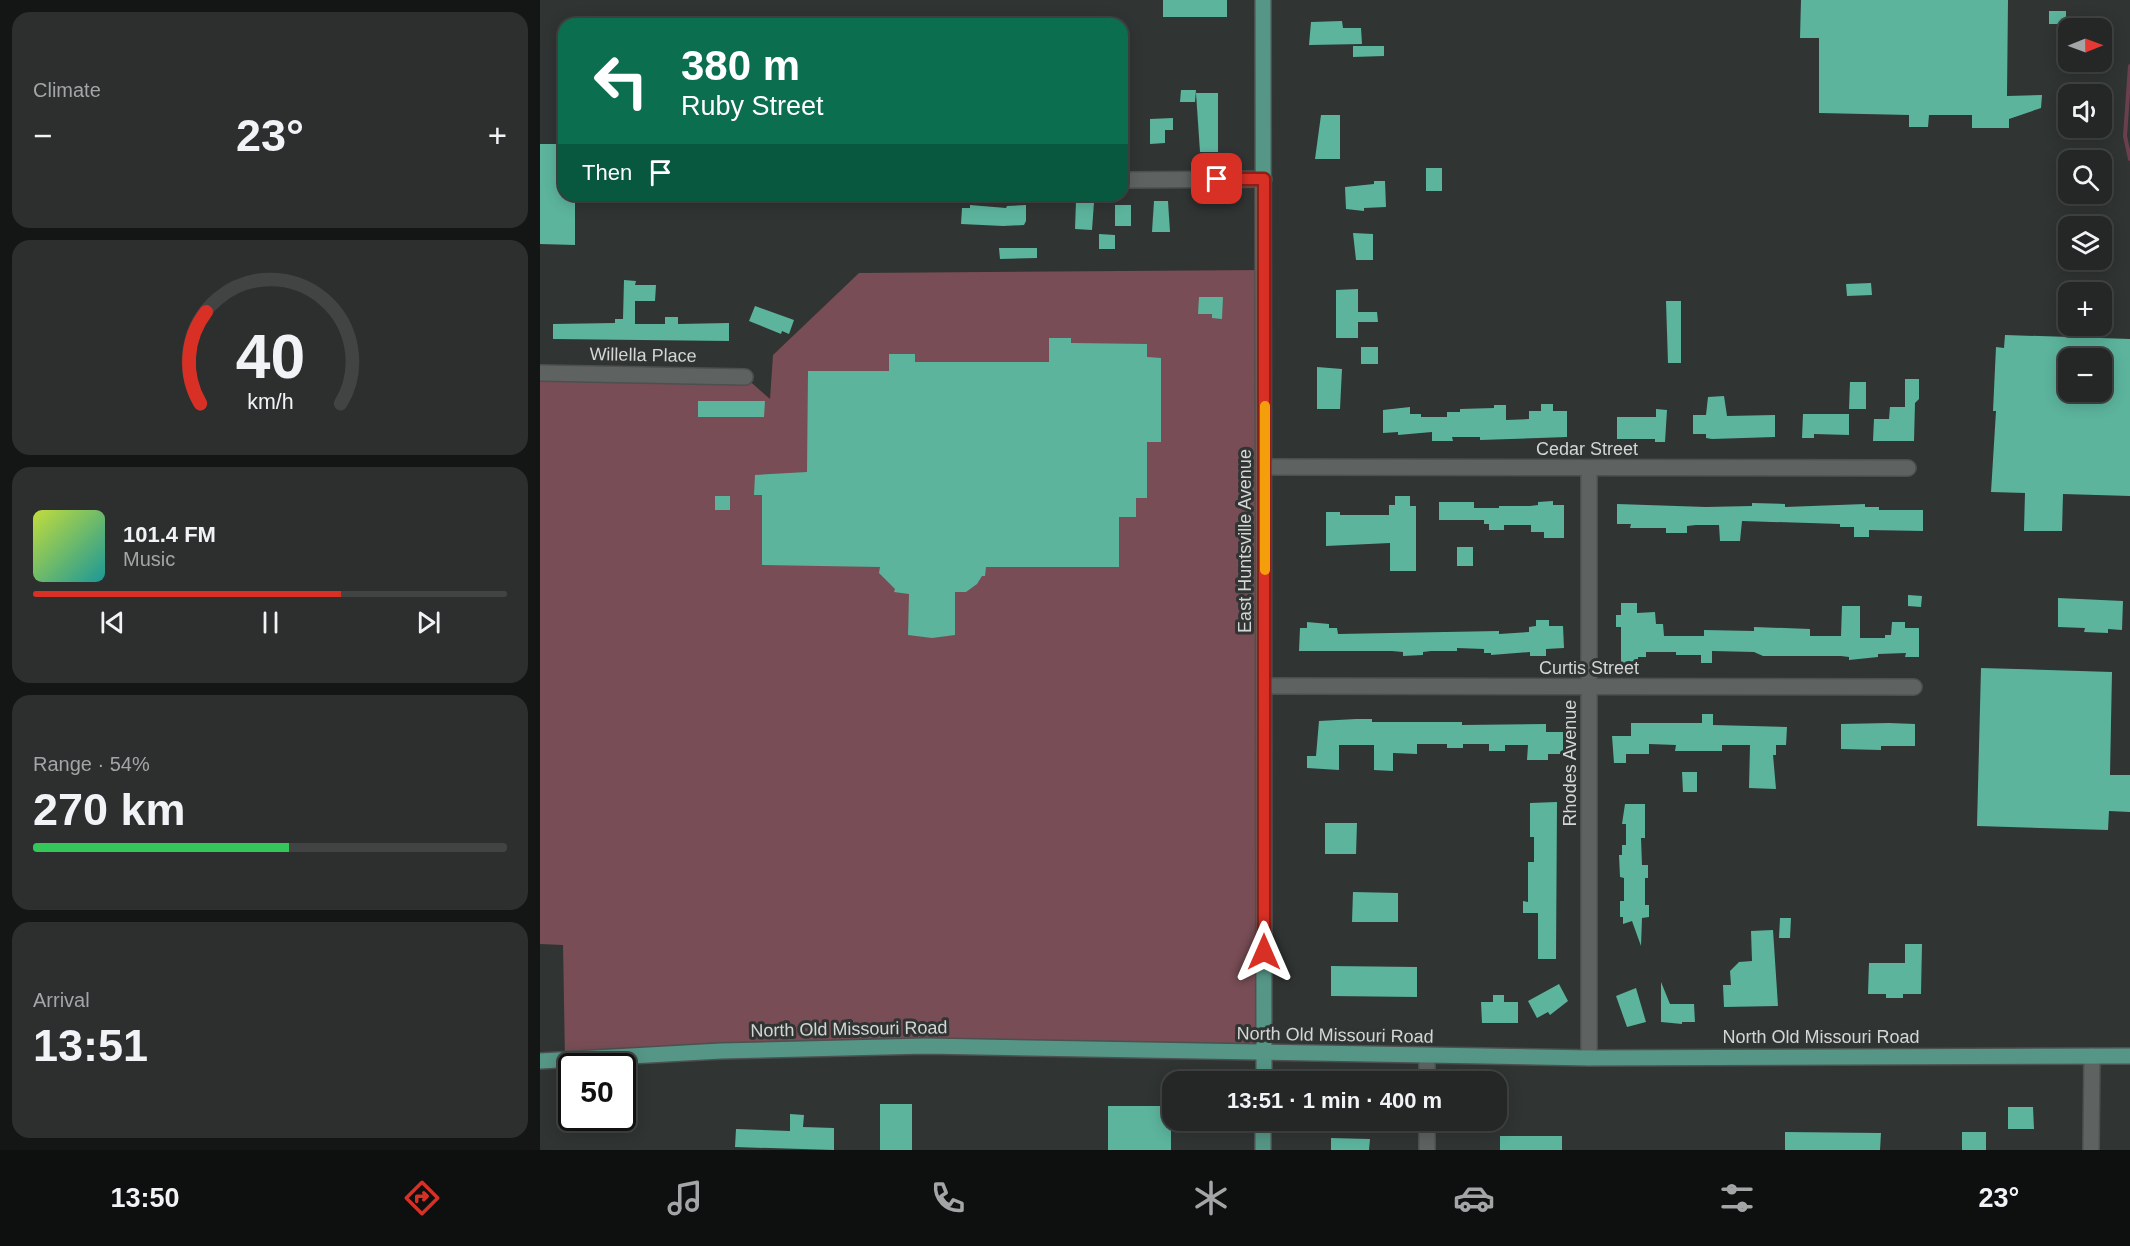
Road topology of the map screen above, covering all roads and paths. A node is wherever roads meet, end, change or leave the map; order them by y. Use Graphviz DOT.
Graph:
graph roads {
  1 [pos="1263,0"];
  2 [pos="1264,179"];
  3 [pos="1128,180"];
  4 [pos="540,373"];
  5 [pos="745,377"];
  6 [pos="1265,466"];
  7 [pos="1589,468"];
  8 [pos="1908,468"];
  9 [pos="1264,686"];
  10 [pos="1914,687"];
  11 [pos="1590,688"];
  12 [pos="1264,1054"];
  13 [pos="1427,1056"];
  14 [pos="2092,1056"];
  15 [pos="2130,1056"];
  16 [pos="1589,1058"];
  17 [pos="540,1061"];
  18 [pos="1264,1071"];
  19 [pos="1427,1071"];
  20 [pos="1263,1131"];
  21 [pos="1427,1131"];
  22 [pos="1263,1150"];
  23 [pos="1427,1150"];
  24 [pos="2091,1150"];
  1 -- 2 [label="main road, East Huntsville Avenue"];
  2 -- 3 [label="street"];
  2 -- 6 [label="main road, East Huntsville Avenue"];
  4 -- 5 [label="street, Willella Place"];
  6 -- 7 [label="street, Cedar Street"];
  6 -- 9 [label="main road, East Huntsville Avenue"];
  7 -- 8 [label="street, Cedar Street"];
  7 -- 11 [label="street, Rhodes Avenue"];
  9 -- 11 [label="street, Curtis Street"];
  9 -- 12 [label="main road, East Huntsville Avenue"];
  10 -- 11 [label="street, Curtis Street"];
  11 -- 16 [label="street, Rhodes Avenue"];
  12 -- 13 [label="main road, North Old Missouri Road"];
  12 -- 17 [label="main road, North Old Missouri Road"];
  12 -- 18 [label="main road, East Huntsville Avenue"];
  13 -- 16 [label="main road, North Old Missouri Road"];
  13 -- 19 [label="street"];
  14 -- 15 [label="main road, North Old Missouri Road"];
  14 -- 16 [label="main road, North Old Missouri Road"];
  14 -- 24 [label="street"];
  20 -- 22 [label="main road"];
  21 -- 23 [label="street"];
}
